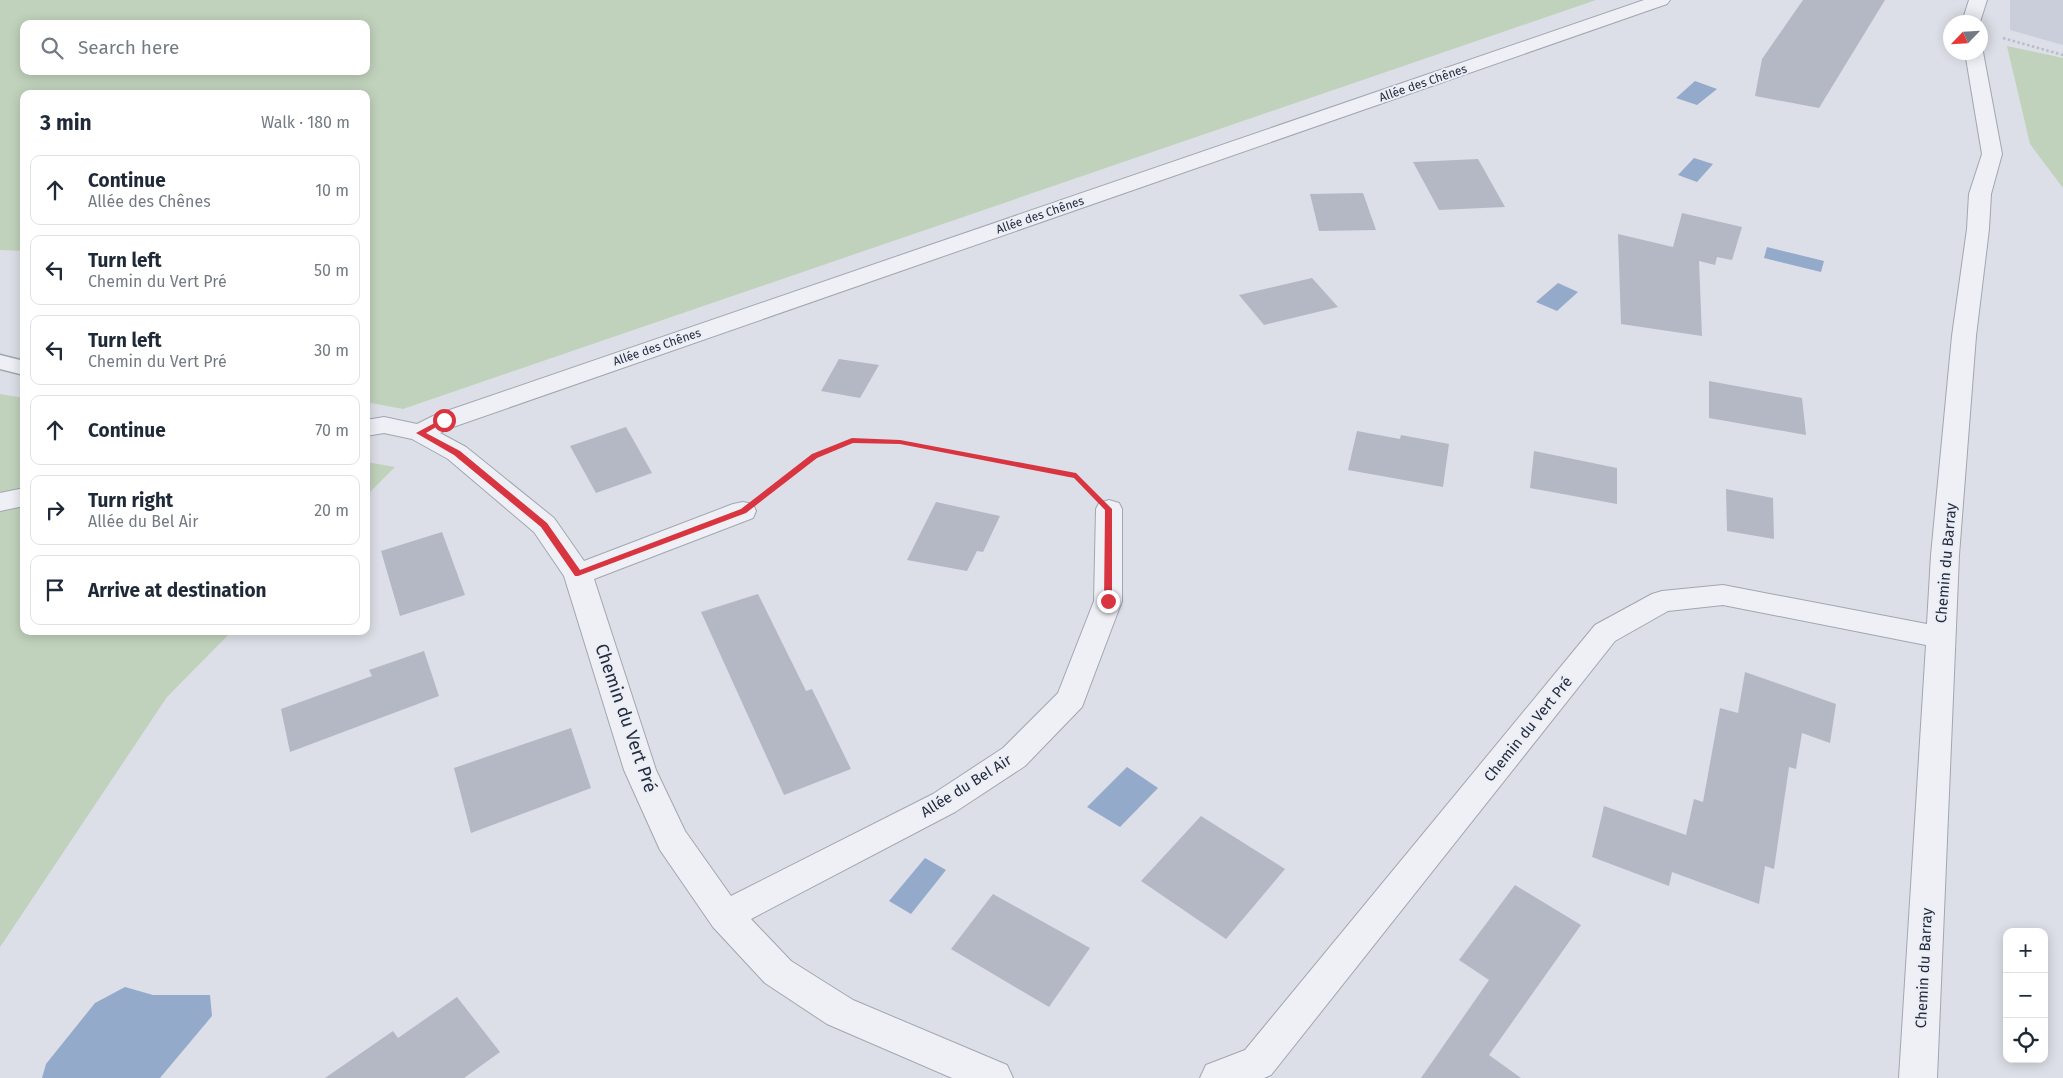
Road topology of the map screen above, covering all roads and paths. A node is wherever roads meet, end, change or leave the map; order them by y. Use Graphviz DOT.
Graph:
graph roads {
  1 [pos="1661,0"];
  2 [pos="1978,0"];
  3 [pos="1973,15"];
  4 [pos="1999,37"];
  5 [pos="2063,55"];
  6 [pos="1975,60"];
  7 [pos="0,362"];
  8 [pos="20,367"];
  9 [pos="370,427"];
  10 [pos="420,433"];
  11 [pos="20,498"];
  12 [pos="0,502"];
  13 [pos="1108,509"];
  14 [pos="744,511"];
  15 [pos="578,574"];
  16 [pos="1940,637"];
  17 [pos="725,916"];
  18 [pos="994,1078"];
  19 [pos="1219,1078"];
  20 [pos="1918,1078"];
  1 -- 10 [label="street, Allée des Chênes"];
  2 -- 3 [label="street"];
  4 -- 5 [label="path"];
  6 -- 16 [label="street, Chemin du Barray"];
  7 -- 8 [label="lane"];
  9 -- 10 [label="street, Chemin du Vert Pré"];
  10 -- 15 [label="street, Chemin du Vert Pré"];
  11 -- 12 [label="street"];
  13 -- 14 [label="path"];
  13 -- 17 [label="street, Allée du Bel Air"];
  14 -- 15 [label="street"];
  15 -- 17 [label="street, Chemin du Vert Pré"];
  16 -- 19 [label="street, Chemin du Vert Pré"];
  16 -- 20 [label="street, Chemin du Barray"];
  17 -- 18 [label="street, Chemin du Vert Pré"];
}
